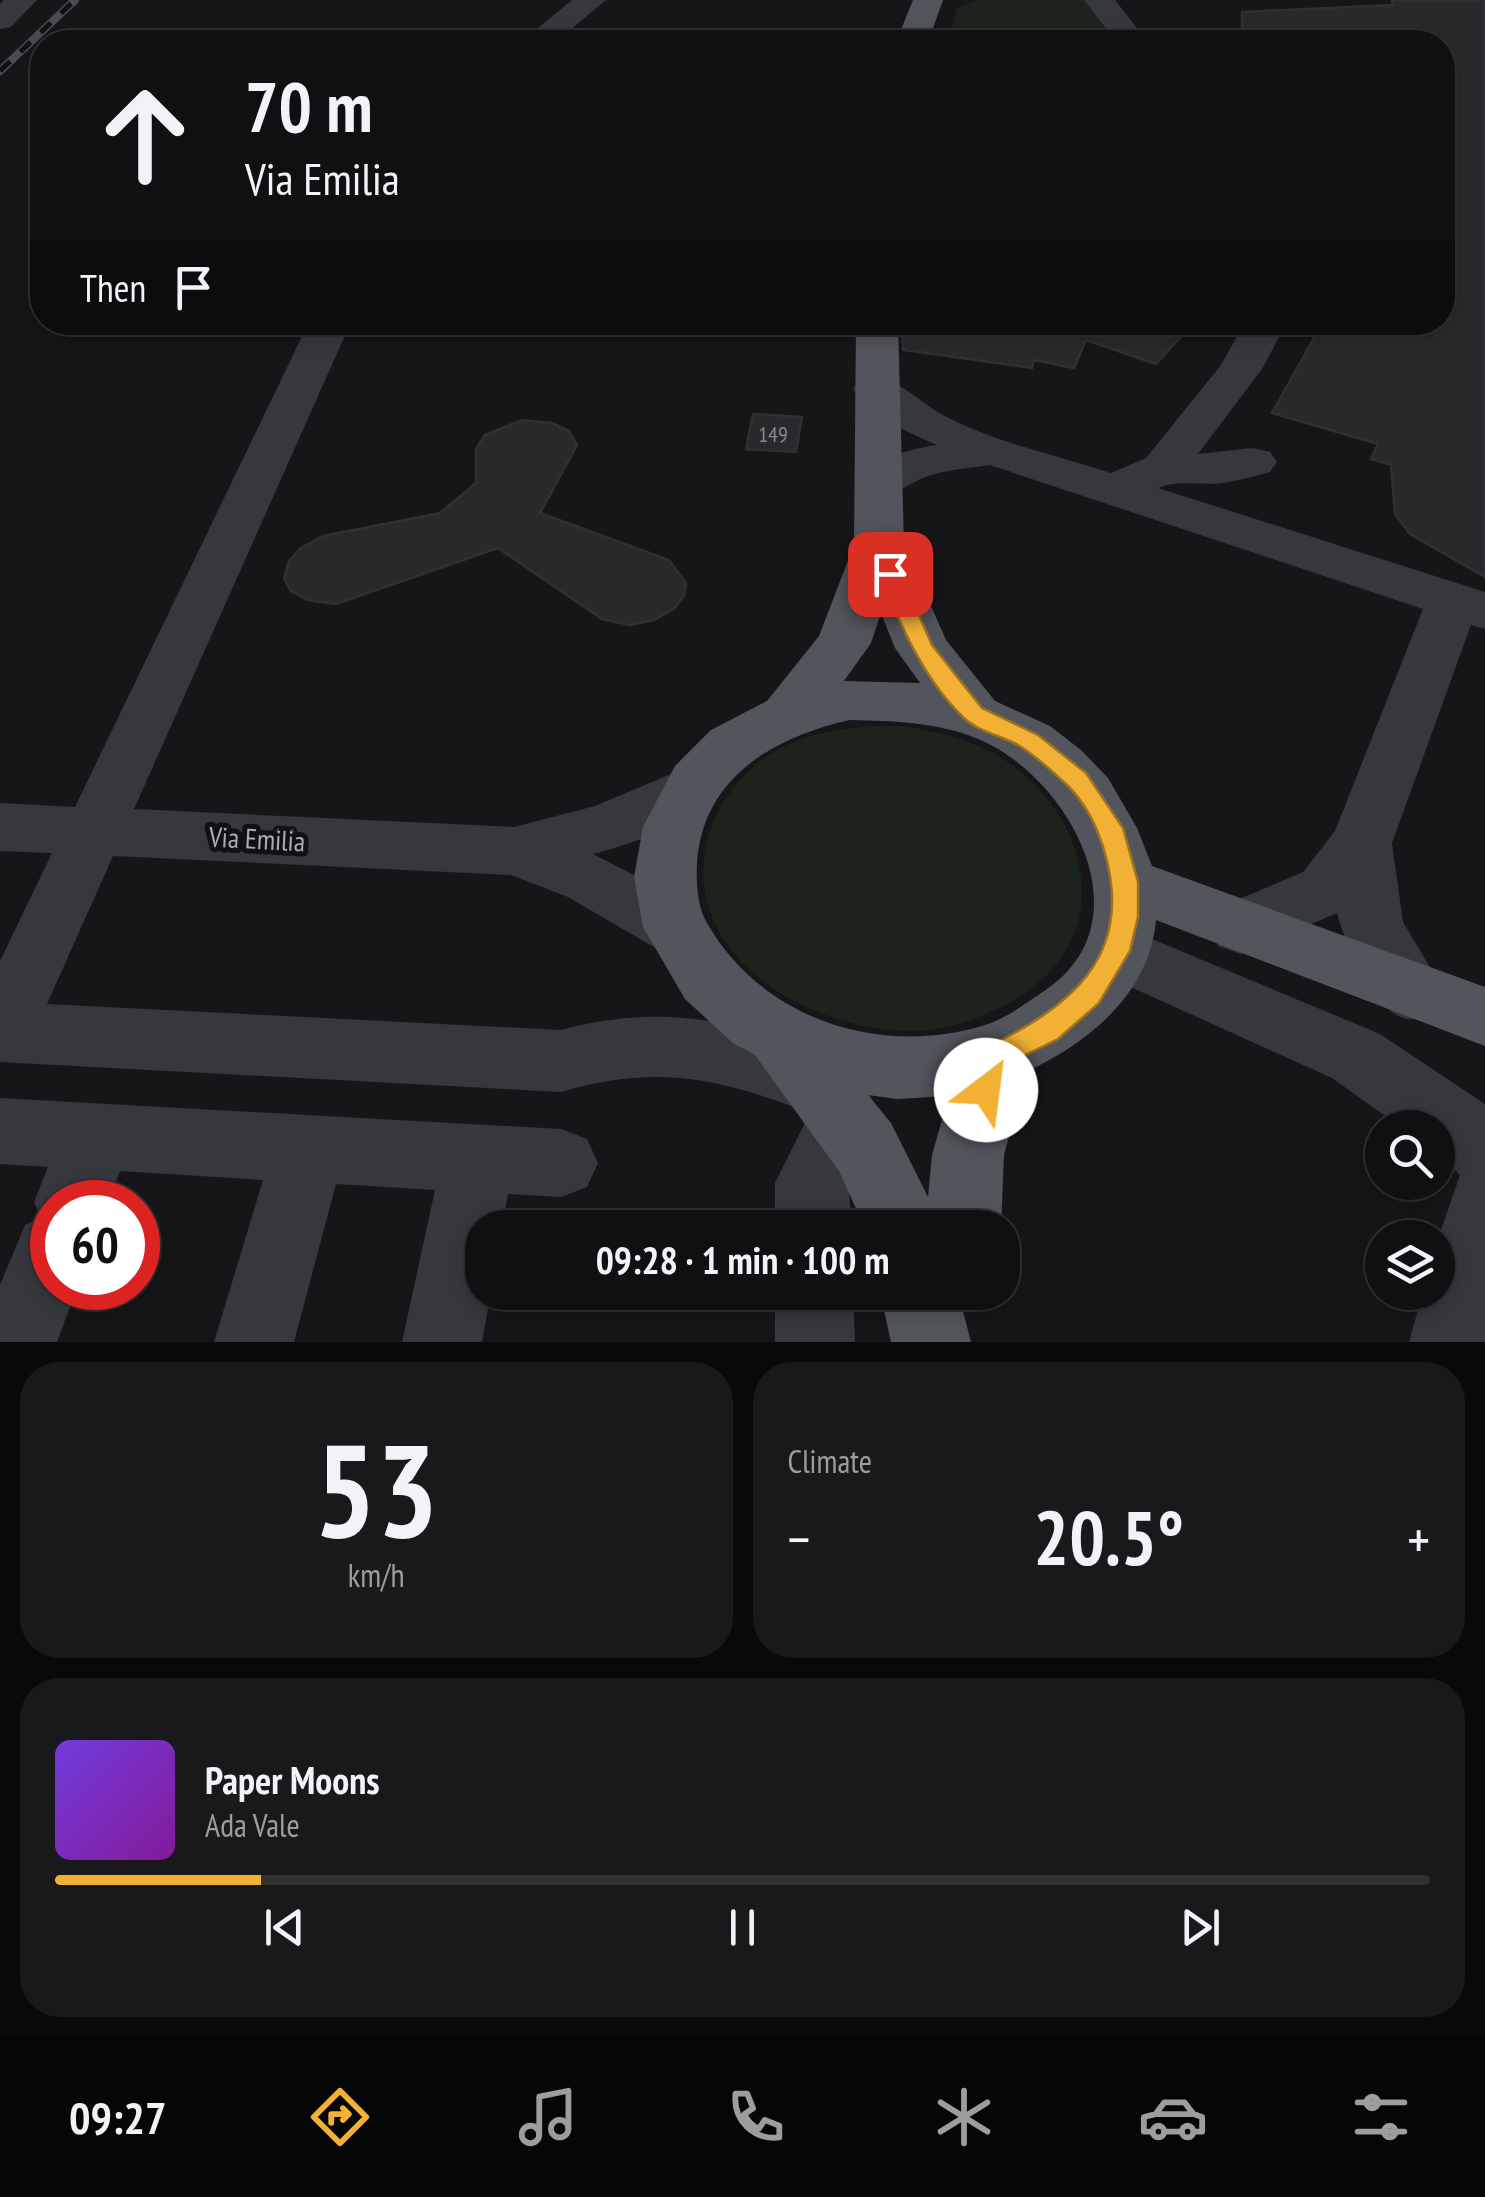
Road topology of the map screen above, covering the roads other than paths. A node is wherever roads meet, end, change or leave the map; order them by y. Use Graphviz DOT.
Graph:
graph roads {
  1 [pos="22,0"];
  2 [pos="591,0"];
  3 [pos="928,0"];
  4 [pos="1099,0"];
  5 [pos="0,20"];
  6 [pos="552,30"];
  7 [pos="917,30"];
  8 [pos="1123,30"];
  9 [pos="324,335"];
  10 [pos="877,335"];
  11 [pos="1259,335"];
  12 [pos="876,390"];
  13 [pos="994,451"];
  14 [pos="1253,462"];
  15 [pos="1163,468"];
  16 [pos="879,484"];
  17 [pos="1115,489"];
  18 [pos="880,545"];
  19 [pos="1469,606"];
  20 [pos="790,713"];
  21 [pos="974,714"];
  22 [pos="688,790"];
  23 [pos="0,827"];
  24 [pos="96,832"];
  25 [pos="1360,843"];
  26 [pos="514,851"];
  27 [pos="1126,882"];
  28 [pos="676,927"];
  29 [pos="1241,927"];
  30 [pos="1116,951"];
  31 [pos="1412,991"];
  32 [pos="1485,1017"];
  33 [pos="0,1031"];
  34 [pos="995,1056"];
  35 [pos="812,1079"];
  36 [pos="0,1132"];
  37 [pos="97,1137"];
  38 [pos="309,1149"];
  39 [pos="1485,1151"];
  40 [pos="478,1158"];
  41 [pos="561,1163"];
  42 [pos="80,1180"];
  43 [pos="1485,1201"];
  44 [pos="813,1210"];
  45 [pos="895,1210"];
  46 [pos="964,1210"];
  47 [pos="30,1306"];
  48 [pos="814,1310"];
  49 [pos="924,1310"];
  50 [pos="957,1310"];
  51 [pos="16,1342"];
  52 [pos="254,1342"];
  53 [pos="442,1342"];
  54 [pos="814,1342"];
  55 [pos="931,1342"];
  56 [pos="955,1342"];
  57 [pos="1448,1342"];
  1 -- 5 [label="street"];
  2 -- 6 [label="street"];
  3 -- 7 [label="main road"];
  4 -- 8 [label="street"];
  9 -- 24 [label="street"];
  10 -- 12 [label="main road"];
  11 -- 15 [label="street"];
  12 -- 13 [label="street"];
  12 -- 16 [label="main road"];
  13 -- 16 [label="street"];
  13 -- 17 [label="street"];
  14 -- 15 [label="street"];
  15 -- 17 [label="street"];
  16 -- 18 [label="main road"];
  17 -- 19 [label="street"];
  18 -- 20 [label="main road"];
  18 -- 21 [label="main road"];
  19 -- 25 [label="street"];
  20 -- 21 [label="main road"];
  20 -- 22 [label="main road"];
  21 -- 27 [label="main road"];
  22 -- 26 [label="street, Via Emilia"];
  22 -- 28 [label="main road"];
  23 -- 24 [label="street, Via Emilia"];
  24 -- 26 [label="street, Via Emilia"];
  24 -- 33 [label="street"];
  25 -- 29 [label="street"];
  25 -- 31 [label="street"];
  26 -- 28 [label="street, Via Emilia"];
  27 -- 29 [label="main road"];
  27 -- 30 [label="main road"];
  28 -- 35 [label="main road"];
  29 -- 31 [label="main road"];
  30 -- 34 [label="main road"];
  30 -- 39 [label="street"];
  31 -- 32 [label="main road"];
  33 -- 35 [label="street"];
  34 -- 35 [label="main road"];
  34 -- 46 [label="main road"];
  35 -- 44 [label="street"];
  35 -- 45 [label="main road"];
  36 -- 37 [label="street"];
  37 -- 38 [label="street"];
  37 -- 42 [label="street"];
  38 -- 40 [label="street"];
  38 -- 52 [label="street"];
  40 -- 41 [label="street"];
  40 -- 53 [label="street"];
  43 -- 57 [label="street"];
  47 -- 51 [label="street"];
  48 -- 54 [label="street"];
  49 -- 55 [label="main road"];
  50 -- 56 [label="main road"];
}
